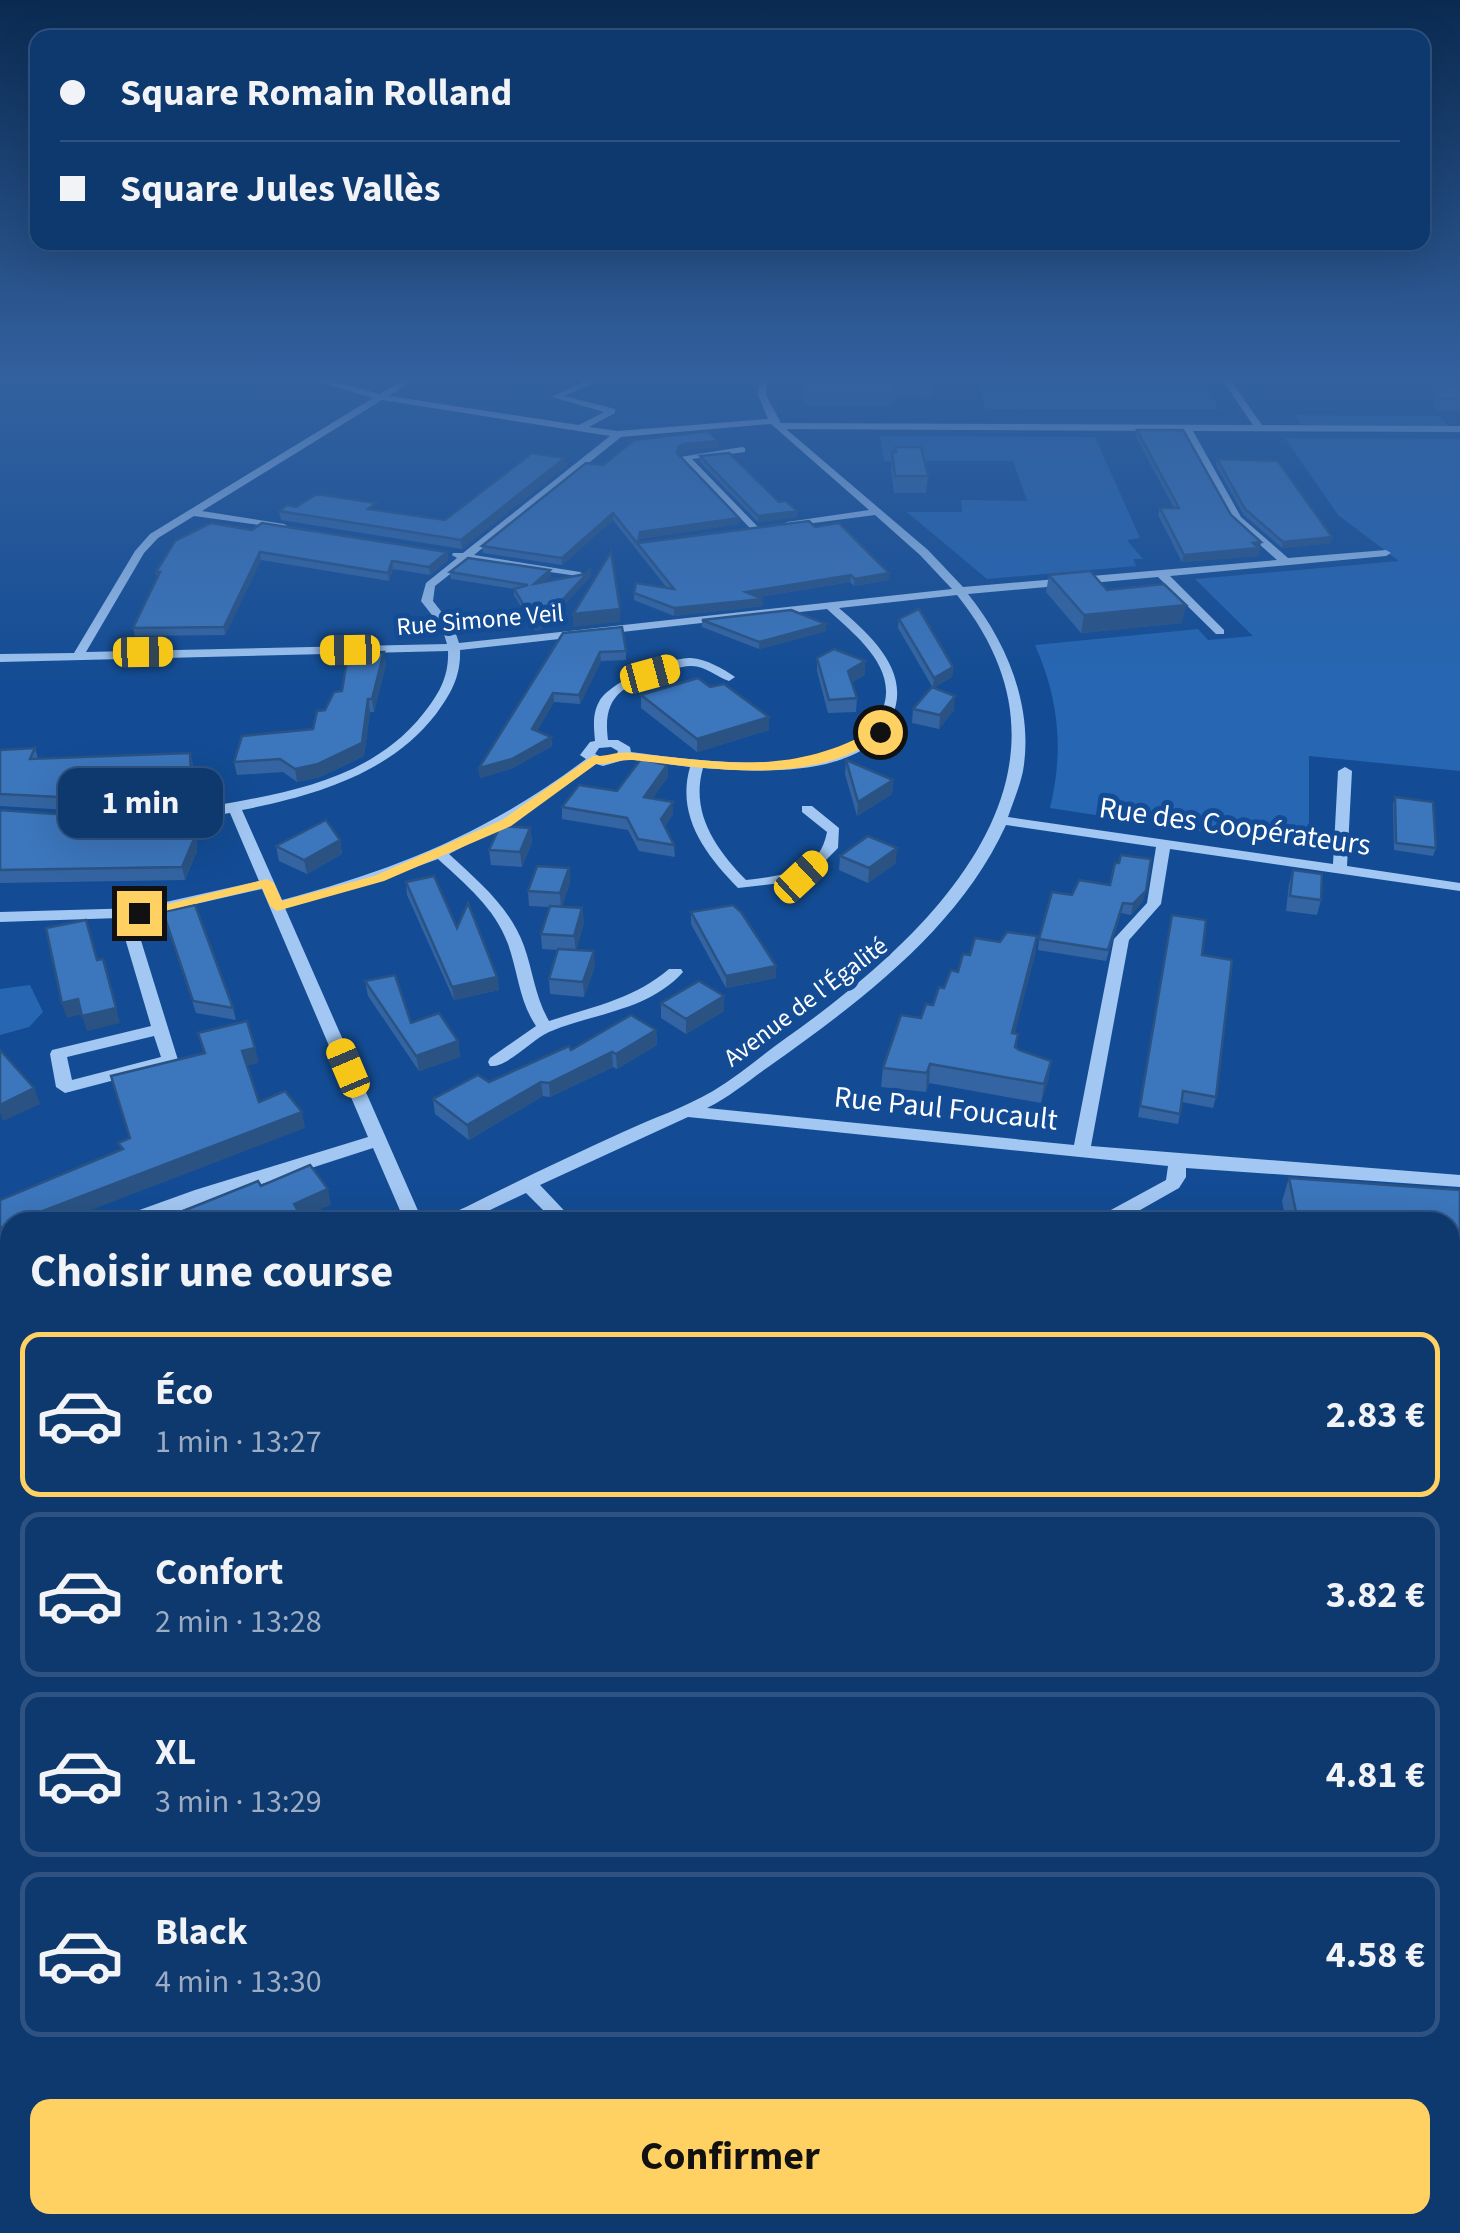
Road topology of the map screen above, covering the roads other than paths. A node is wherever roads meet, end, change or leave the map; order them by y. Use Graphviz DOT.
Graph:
graph roads {
  1 [pos="244,479"];
  2 [pos="561,479"];
  3 [pos="706,479"];
  4 [pos="839,479"];
  5 [pos="1215,479"];
  6 [pos="190,512"];
  7 [pos="876,512"];
  8 [pos="755,530"];
  9 [pos="307,531"];
  10 [pos="736,532"];
  11 [pos="444,553"];
  12 [pos="1386,553"];
  13 [pos="463,556"];
  14 [pos="1286,562"];
  15 [pos="1160,574"];
  16 [pos="580,575"];
  17 [pos="961,592"];
  18 [pos="828,605"];
  19 [pos="1220,632"];
  20 [pos="453,647"];
  21 [pos="79,654"];
  22 [pos="0,658"];
  23 [pos="729,677"];
  24 [pos="602,743"];
  25 [pos="624,756"];
  26 [pos="593,760"];
  27 [pos="696,765"];
  28 [pos="1345,771"];
  29 [pos="234,807"];
  30 [pos="807,808"];
  31 [pos="166,818"];
  32 [pos="1001,820"];
  33 [pos="1164,844"];
  34 [pos="440,854"];
  35 [pos="1340,870"];
  36 [pos="267,883"];
  37 [pos="1460,887"];
  38 [pos="277,906"];
  39 [pos="125,914"];
  40 [pos="0,917"];
  41 [pos="675,972"];
  42 [pos="544,1028"];
  43 [pos="161,1029"];
  44 [pos="496,1062"];
  45 [pos="686,1112"];
  46 [pos="379,1140"];
  47 [pos="1082,1152"];
  48 [pos="1177,1161"];
  49 [pos="1460,1182"];
  50 [pos="528,1184"];
  51 [pos="154,1212"];
  52 [pos="410,1212"];
  53 [pos="471,1212"];
  54 [pos="556,1212"];
  55 [pos="1123,1212"];
  1 -- 6 [label="street"];
  2 -- 13 [label="street"];
  3 -- 8 [label="street"];
  4 -- 7 [label="street, Avenue de l'Égalité"];
  5 -- 14 [label="street"];
  6 -- 9 [label="street"];
  6 -- 21 [label="street"];
  7 -- 8 [label="street"];
  7 -- 17 [label="street, Avenue de l'Égalité"];
  8 -- 10 [label="street"];
  11 -- 13 [label="street"];
  12 -- 14 [label="street, Rue Simone Veil"];
  13 -- 16 [label="street"];
  13 -- 20 [label="street"];
  14 -- 15 [label="street, Rue Simone Veil"];
  15 -- 17 [label="street, Rue Simone Veil"];
  15 -- 19 [label="street"];
  17 -- 18 [label="street, Rue Simone Veil"];
  17 -- 32 [label="street, Avenue de l'Égalité"];
  18 -- 20 [label="street, Rue Simone Veil"];
  18 -- 27 [label="street"];
  20 -- 21 [label="street, Rue Simone Veil"];
  20 -- 29 [label="street"];
  21 -- 22 [label="street, Rue Simone Veil"];
  23 -- 24 [label="street"];
  24 -- 25 [label="street"];
  24 -- 26 [label="street"];
  25 -- 26 [label="street"];
  25 -- 27 [label="street"];
  26 -- 34 [label="street"];
  27 -- 30 [label="street"];
  28 -- 35 [label="street"];
  29 -- 31 [label="street"];
  29 -- 36 [label="street"];
  32 -- 33 [label="street, Rue des Coopérateurs"];
  32 -- 45 [label="street, Avenue de l'Égalité"];
  33 -- 35 [label="street, Rue des Coopérateurs"];
  33 -- 47 [label="street"];
  34 -- 38 [label="street"];
  34 -- 42 [label="street"];
  35 -- 37 [label="street, Rue des Coopérateurs"];
  36 -- 38 [label="street"];
  36 -- 39 [label="street"];
  38 -- 46 [label="street"];
  39 -- 40 [label="street"];
  39 -- 43 [label="street"];
  41 -- 42 [label="street"];
  42 -- 44 [label="street"];
  43 -- 43 [label="street"];
  45 -- 47 [label="street, Rue Paul Foucault"];
  45 -- 50 [label="street"];
  46 -- 51 [label="street"];
  46 -- 52 [label="street"];
  47 -- 48 [label="street, Rue Paul Foucault"];
  48 -- 49 [label="street, Rue Paul Foucault"];
  48 -- 55 [label="street"];
  50 -- 53 [label="street"];
  50 -- 54 [label="street"];
}
